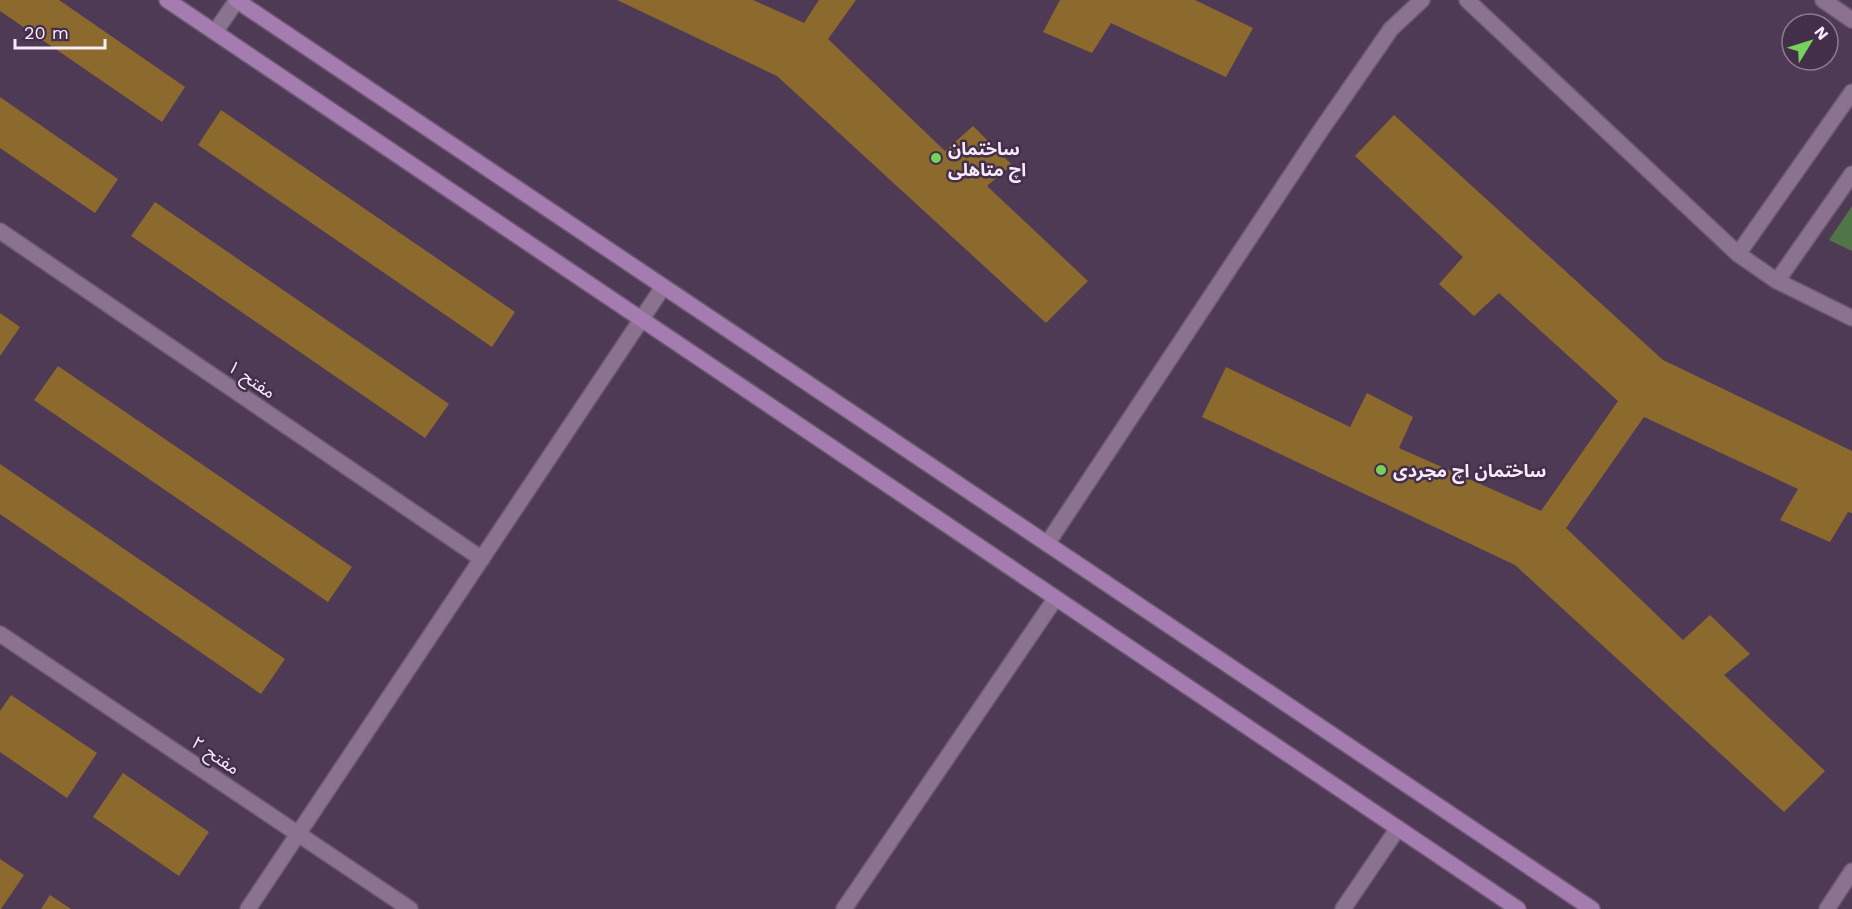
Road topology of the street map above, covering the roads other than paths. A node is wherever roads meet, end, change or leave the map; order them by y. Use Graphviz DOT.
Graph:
graph roads {
  1 [pos="167,0"];
  2 [pos="236,0"];
  3 [pos="1422,0"];
  4 [pos="1467,0"];
  5 [pos="1823,0"];
  6 [pos="1852,20"];
  7 [pos="215,32"];
  8 [pos="1852,92"];
  9 [pos="1852,174"];
  10 [pos="0,231"];
  11 [pos="1738,254"];
  12 [pos="1777,281"];
  13 [pos="663,287"];
  14 [pos="1852,318"];
  15 [pos="641,321"];
  16 [pos="1047,544"];
  17 [pos="482,559"];
  18 [pos="1056,599"];
  19 [pos="0,634"];
  20 [pos="1398,828"];
  21 [pos="298,834"];
  22 [pos="1852,871"];
  23 [pos="248,909"];
  24 [pos="410,909"];
  25 [pos="844,909"];
  26 [pos="1343,909"];
  27 [pos="1518,909"];
  28 [pos="1592,909"];
  29 [pos="1827,909"];
  1 -- 7 [label="street"];
  2 -- 7 [label="street"];
  2 -- 13 [label="street"];
  3 -- 16 [label="street"];
  4 -- 11 [label="street"];
  5 -- 6 [label="street"];
  7 -- 15 [label="street"];
  8 -- 11 [label="street"];
  9 -- 12 [label="street"];
  10 -- 17 [label="street, مفتح ۱"];
  11 -- 12 [label="street"];
  12 -- 14 [label="street"];
  13 -- 15 [label="street"];
  13 -- 16 [label="street"];
  15 -- 17 [label="street"];
  15 -- 18 [label="street"];
  16 -- 28 [label="street"];
  17 -- 21 [label="street"];
  18 -- 20 [label="street"];
  18 -- 25 [label="street"];
  19 -- 21 [label="street, مفتح ۲"];
  20 -- 26 [label="street"];
  20 -- 27 [label="street"];
  21 -- 23 [label="street"];
  21 -- 24 [label="street, مفتح ۲"];
  22 -- 29 [label="street"];
}
